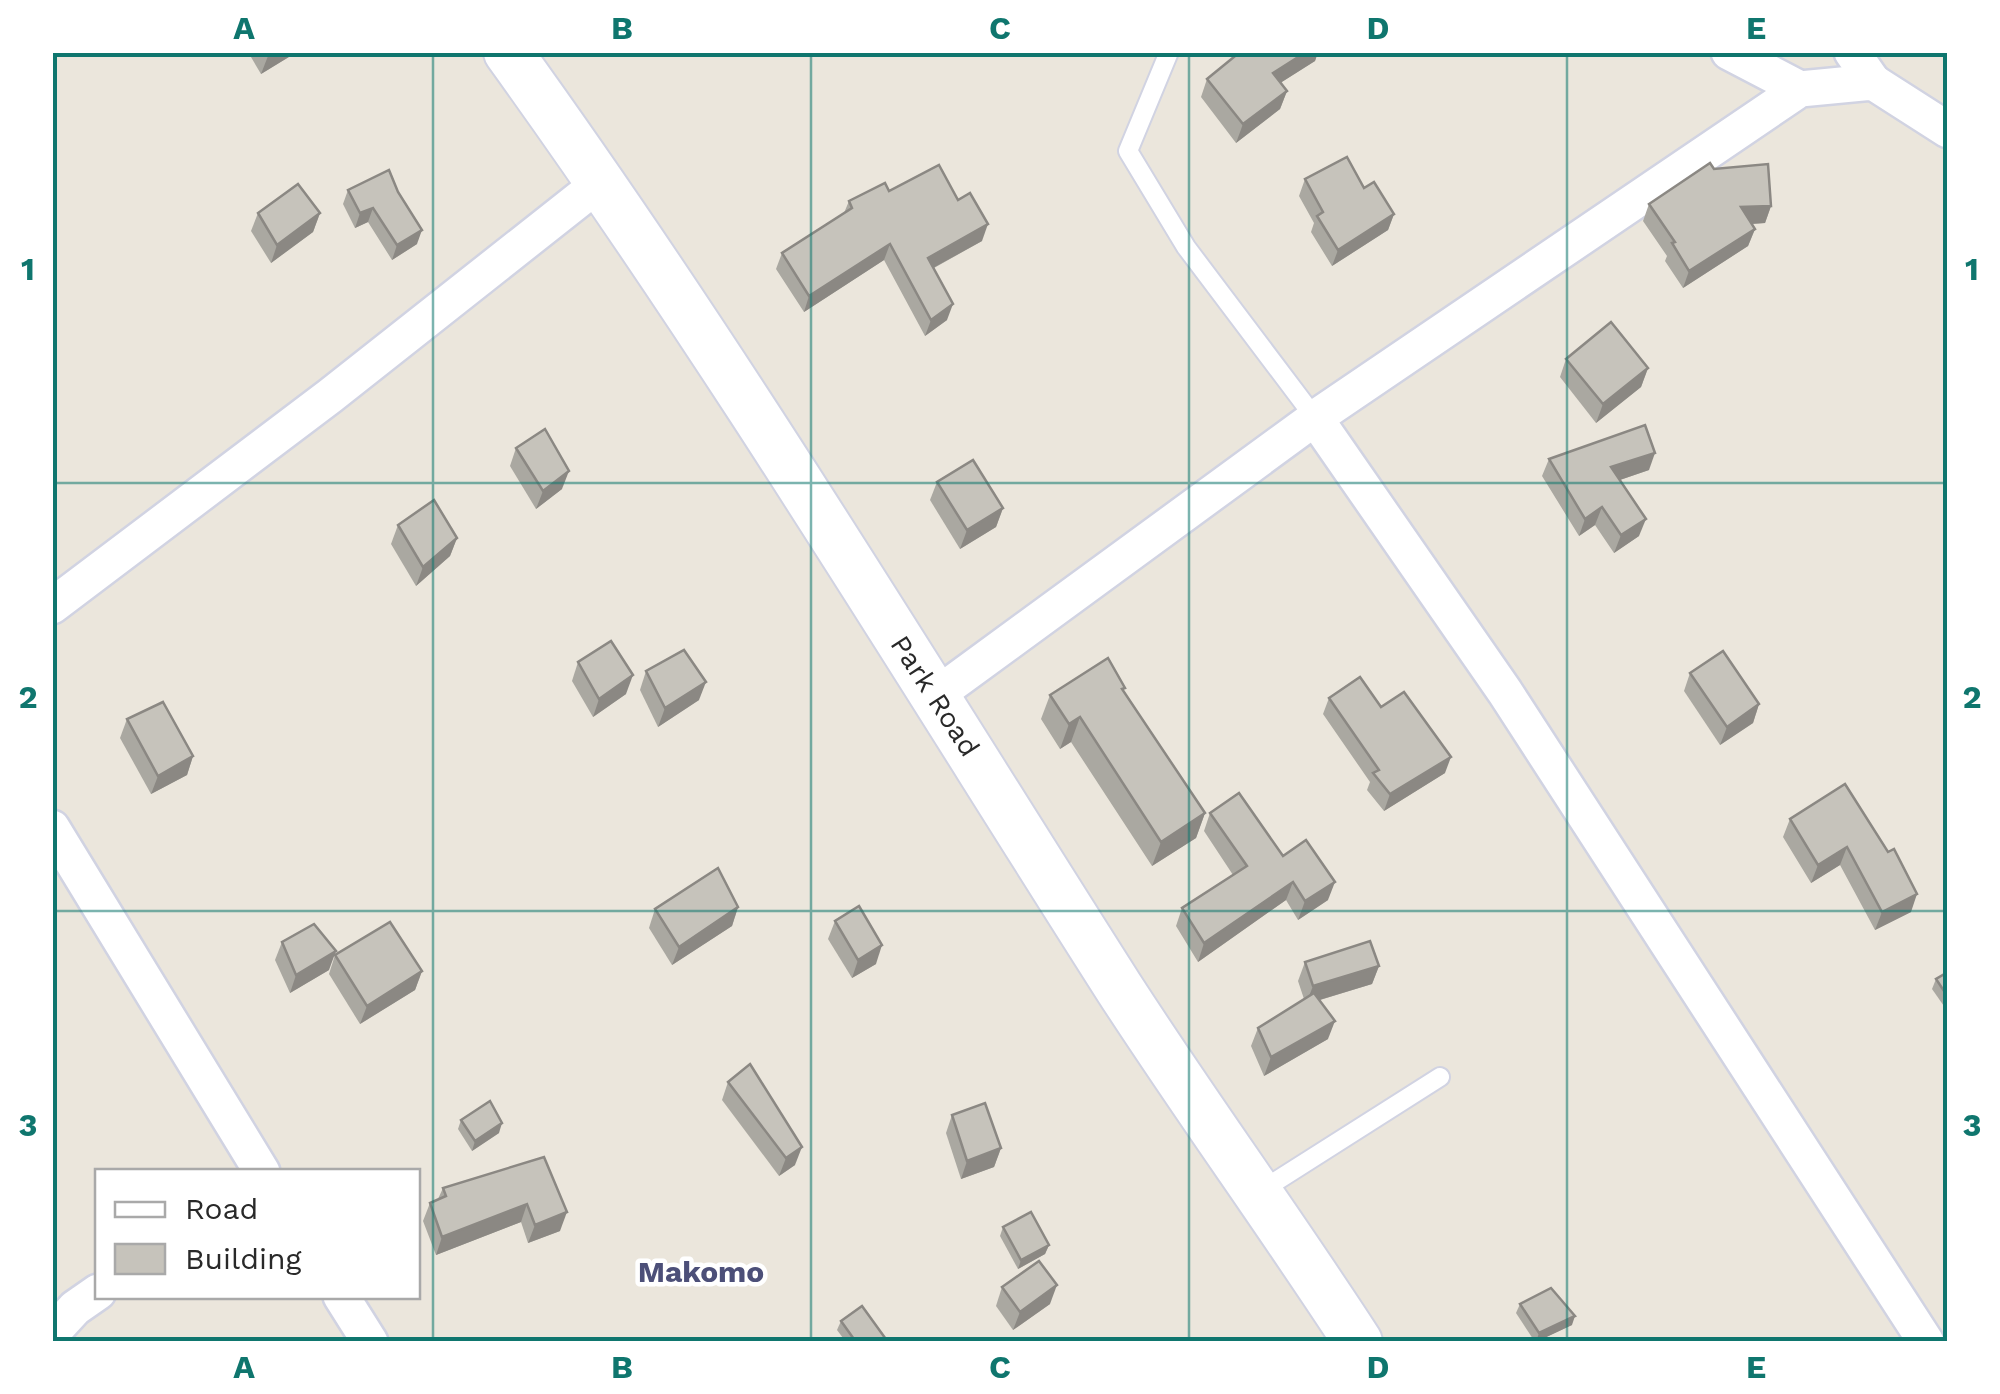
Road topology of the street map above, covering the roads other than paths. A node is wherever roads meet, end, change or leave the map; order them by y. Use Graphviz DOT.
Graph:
graph roads {
  1 [pos="508,52"];
  2 [pos="1169,52"];
  3 [pos="1730,52"];
  4 [pos="1852,52"];
  5 [pos="1873,82"];
  6 [pos="1800,89"];
  7 [pos="1945,124"];
  8 [pos="601,182"];
  9 [pos="1316,418"];
  10 [pos="52,606"];
  11 [pos="936,696"];
  12 [pos="52,828"];
  13 [pos="1440,1077"];
  14 [pos="260,1169"];
  15 [pos="1259,1192"];
  16 [pos="95,1294"];
  17 [pos="343,1299"];
  18 [pos="52,1333"];
  19 [pos="370,1342"];
  20 [pos="1358,1342"];
  21 [pos="1926,1342"];
  1 -- 8 [label="street, Park Road"];
  2 -- 9 [label="lane"];
  3 -- 6 [label="street"];
  4 -- 5 [label="street"];
  5 -- 6 [label="street"];
  5 -- 7 [label="street"];
  6 -- 9 [label="street"];
  8 -- 10 [label="street"];
  8 -- 11 [label="street, Park Road"];
  9 -- 11 [label="street"];
  9 -- 21 [label="street"];
  11 -- 15 [label="street, Park Road"];
  12 -- 14 [label="street"];
  13 -- 15 [label="lane"];
  15 -- 20 [label="street, Park Road"];
  16 -- 18 [label="street"];
  17 -- 19 [label="street"];
}
